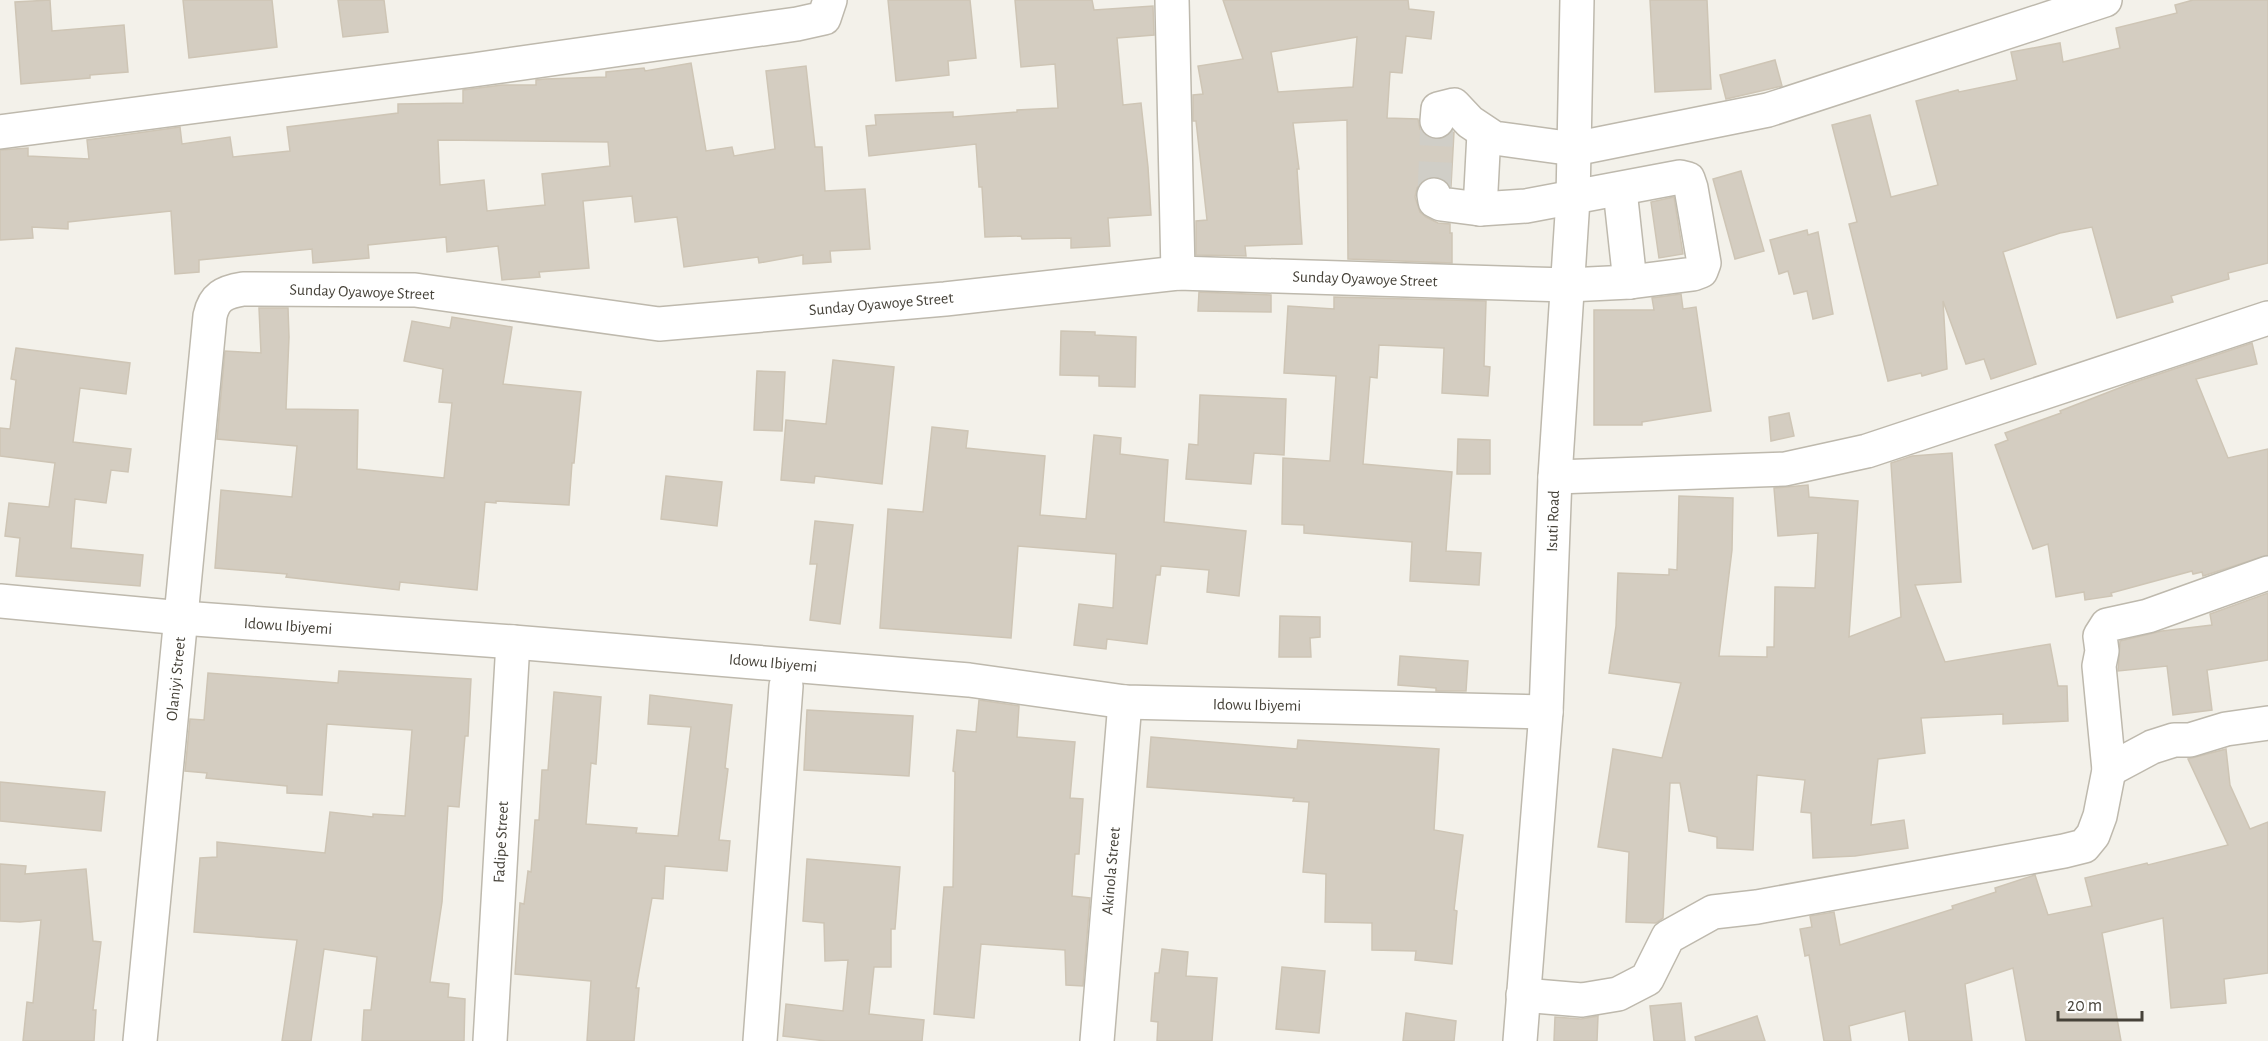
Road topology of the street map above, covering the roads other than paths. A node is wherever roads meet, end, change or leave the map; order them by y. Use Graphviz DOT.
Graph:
graph roads {
  1 [pos="830,0"];
  2 [pos="1172,0"];
  3 [pos="1577,0"];
  4 [pos="2105,0"];
  5 [pos="1437,121"];
  6 [pos="0,132"];
  7 [pos="1484,133"];
  8 [pos="1574,149"];
  9 [pos="1620,190"];
  10 [pos="1434,195"];
  11 [pos="1573,199"];
  12 [pos="1480,209"];
  13 [pos="1178,273"];
  14 [pos="1630,282"];
  15 [pos="1568,285"];
  16 [pos="210,316"];
  17 [pos="2268,318"];
  18 [pos="1555,477"];
  19 [pos="2268,573"];
  20 [pos="0,601"];
  21 [pos="182,618"];
  22 [pos="513,642"];
  23 [pos="786,686"];
  24 [pos="1125,702"];
  25 [pos="1546,712"];
  26 [pos="2268,723"];
  27 [pos="2109,771"];
  28 [pos="1523,995"];
  29 [pos="140,1041"];
  30 [pos="490,1041"];
  31 [pos="760,1041"];
  32 [pos="1097,1041"];
  33 [pos="1520,1041"];
  1 -- 6 [label="street"];
  2 -- 13 [label="street"];
  3 -- 8 [label="street, Isuti Road"];
  4 -- 8 [label="street"];
  5 -- 7 [label="street"];
  7 -- 8 [label="street"];
  7 -- 12 [label="street"];
  8 -- 11 [label="street, Isuti Road"];
  9 -- 11 [label="street"];
  9 -- 14 [label="street"];
  9 -- 14 [label="street, Sunday Oyawoye Street"];
  10 -- 12 [label="street"];
  11 -- 12 [label="street"];
  11 -- 15 [label="street, Isuti Road"];
  13 -- 15 [label="street, Sunday Oyawoye Street"];
  13 -- 16 [label="street, Sunday Oyawoye Street"];
  14 -- 15 [label="street, Sunday Oyawoye Street"];
  15 -- 18 [label="street, Isuti Road"];
  16 -- 21 [label="street, Olaniyi Street"];
  17 -- 18 [label="street"];
  18 -- 25 [label="street, Isuti Road"];
  19 -- 27 [label="street"];
  20 -- 21 [label="street, Idowu Ibiyemi"];
  21 -- 22 [label="street, Idowu Ibiyemi"];
  21 -- 29 [label="street, Olaniyi Street"];
  22 -- 24 [label="street, Idowu Ibiyemi"];
  22 -- 30 [label="street, Fadipe Street"];
  23 -- 31 [label="street"];
  24 -- 25 [label="street, Idowu Ibiyemi"];
  24 -- 32 [label="street, Akinola Street"];
  25 -- 28 [label="street, Isuti Road"];
  26 -- 27 [label="street"];
  27 -- 28 [label="street"];
  28 -- 33 [label="street, Isuti Road"];
}
